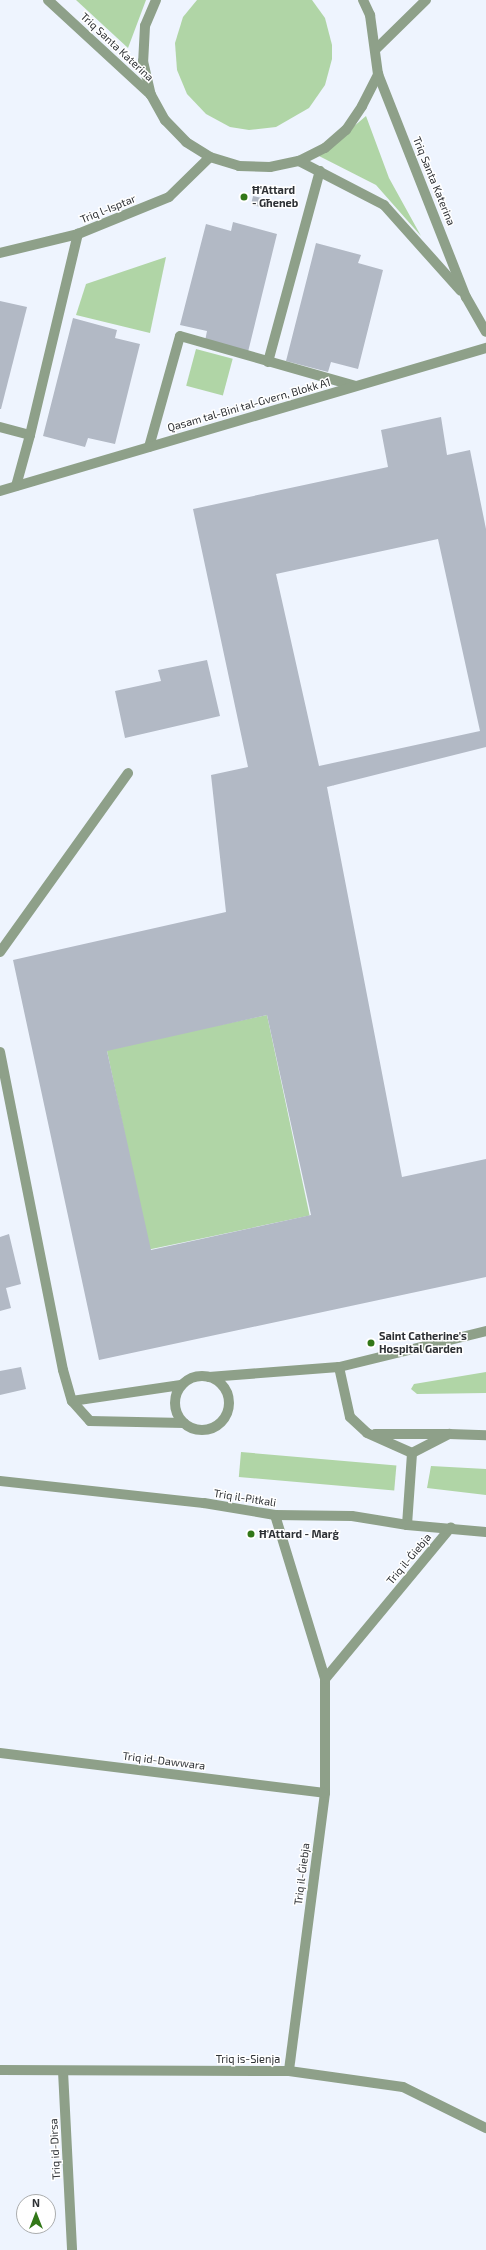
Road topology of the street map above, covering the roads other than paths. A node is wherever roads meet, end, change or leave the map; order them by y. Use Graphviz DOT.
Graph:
graph roads {
  1 [pos="48,0"];
  2 [pos="156,0"];
  3 [pos="363,0"];
  4 [pos="426,0"];
  5 [pos="376,49"];
  6 [pos="378,74"];
  7 [pos="151,95"];
  8 [pos="210,157"];
  9 [pos="299,161"];
  10 [pos="320,171"];
  11 [pos="78,234"];
  12 [pos="0,253"];
  13 [pos="466,297"];
  14 [pos="486,332"];
  15 [pos="486,348"];
  16 [pos="268,362"];
  17 [pos="356,386"];
  18 [pos="0,427"];
  19 [pos="30,435"];
  20 [pos="149,447"];
  21 [pos="16,486"];
  22 [pos="0,491"];
  23 [pos="128,772"];
  24 [pos="0,952"];
  25 [pos="0,1052"];
  26 [pos="486,1331"];
  27 [pos="339,1367"];
  28 [pos="209,1377"];
  29 [pos="181,1385"];
  30 [pos="72,1401"];
  31 [pos="184,1423"];
  32 [pos="371,1434"];
  33 [pos="449,1434"];
  34 [pos="486,1435"];
  35 [pos="412,1453"];
  36 [pos="0,1481"];
  37 [pos="275,1515"];
  38 [pos="407,1524"];
  39 [pos="451,1527"];
  40 [pos="486,1532"];
  41 [pos="325,1679"];
  42 [pos="0,1753"];
  43 [pos="325,1793"];
  44 [pos="0,2070"];
  45 [pos="63,2071"];
  46 [pos="289,2071"];
  47 [pos="486,2128"];
  48 [pos="72,2250"];
  1 -- 7 [label="street, Triq Santa Katerina"];
  2 -- 7 [label="street, Triq Santa Katerina"];
  3 -- 5 [label="street, Triq Santa Katerina"];
  4 -- 5 [label="street"];
  5 -- 6 [label="street, Triq Santa Katerina"];
  6 -- 9 [label="street, Triq Santa Katerina"];
  6 -- 13 [label="street, Triq Santa Katerina"];
  7 -- 8 [label="street, Triq Santa Katerina"];
  8 -- 9 [label="street, Triq Santa Katerina"];
  8 -- 11 [label="street, Triq l-Isptar"];
  9 -- 10 [label="street, Triq Santa Katerina"];
  10 -- 13 [label="street, Triq Santa Katerina"];
  10 -- 16 [label="street"];
  11 -- 12 [label="street, Triq l-Isptar"];
  11 -- 19 [label="street"];
  13 -- 14 [label="street, Triq Santa Katerina"];
  15 -- 17 [label="street, Qasam tal-Bini tal-Gvern, Blokk A1"];
  16 -- 17 [label="street, Qasam tal-Bini tal-Gvern, Blokk A1"];
  16 -- 20 [label="street, Qasam tal-Bini tal-Gvern, Blokk A1"];
  17 -- 20 [label="street, Qasam tal-Bini tal-Gvern, Blokk A1"];
  18 -- 19 [label="street"];
  19 -- 21 [label="street"];
  20 -- 21 [label="street, Qasam tal-Bini tal-Gvern, Blokk A1"];
  21 -- 22 [label="street, Qasam tal-Bini tal-Gvern, Blokk A1"];
  23 -- 24 [label="street"];
  25 -- 30 [label="street"];
  26 -- 27 [label="street"];
  27 -- 28 [label="street"];
  27 -- 32 [label="street"];
  28 -- 29 [label="street"];
  28 -- 31 [label="street"];
  29 -- 30 [label="street"];
  29 -- 31 [label="street"];
  30 -- 31 [label="street"];
  32 -- 33 [label="street"];
  32 -- 35 [label="street"];
  33 -- 34 [label="street"];
  33 -- 35 [label="street"];
  35 -- 38 [label="street"];
  36 -- 37 [label="street, Triq il-Pitkali"];
  37 -- 38 [label="street, Triq il-Pitkali"];
  37 -- 41 [label="street, Triq il-Ġiebja"];
  38 -- 39 [label="street, Triq il-Pitkali"];
  39 -- 40 [label="street, Triq il-Pitkali"];
  39 -- 41 [label="street, Triq il-Ġiebja"];
  41 -- 43 [label="street, Triq il-Ġiebja"];
  42 -- 43 [label="street, Triq id-Dawwara"];
  43 -- 46 [label="street, Triq il-Ġiebja"];
  44 -- 45 [label="street, Triq is-Sienja"];
  45 -- 46 [label="street, Triq is-Sienja"];
  45 -- 48 [label="street, Triq id-Dirsa"];
  46 -- 47 [label="street, Triq is-Sienja"];
}
